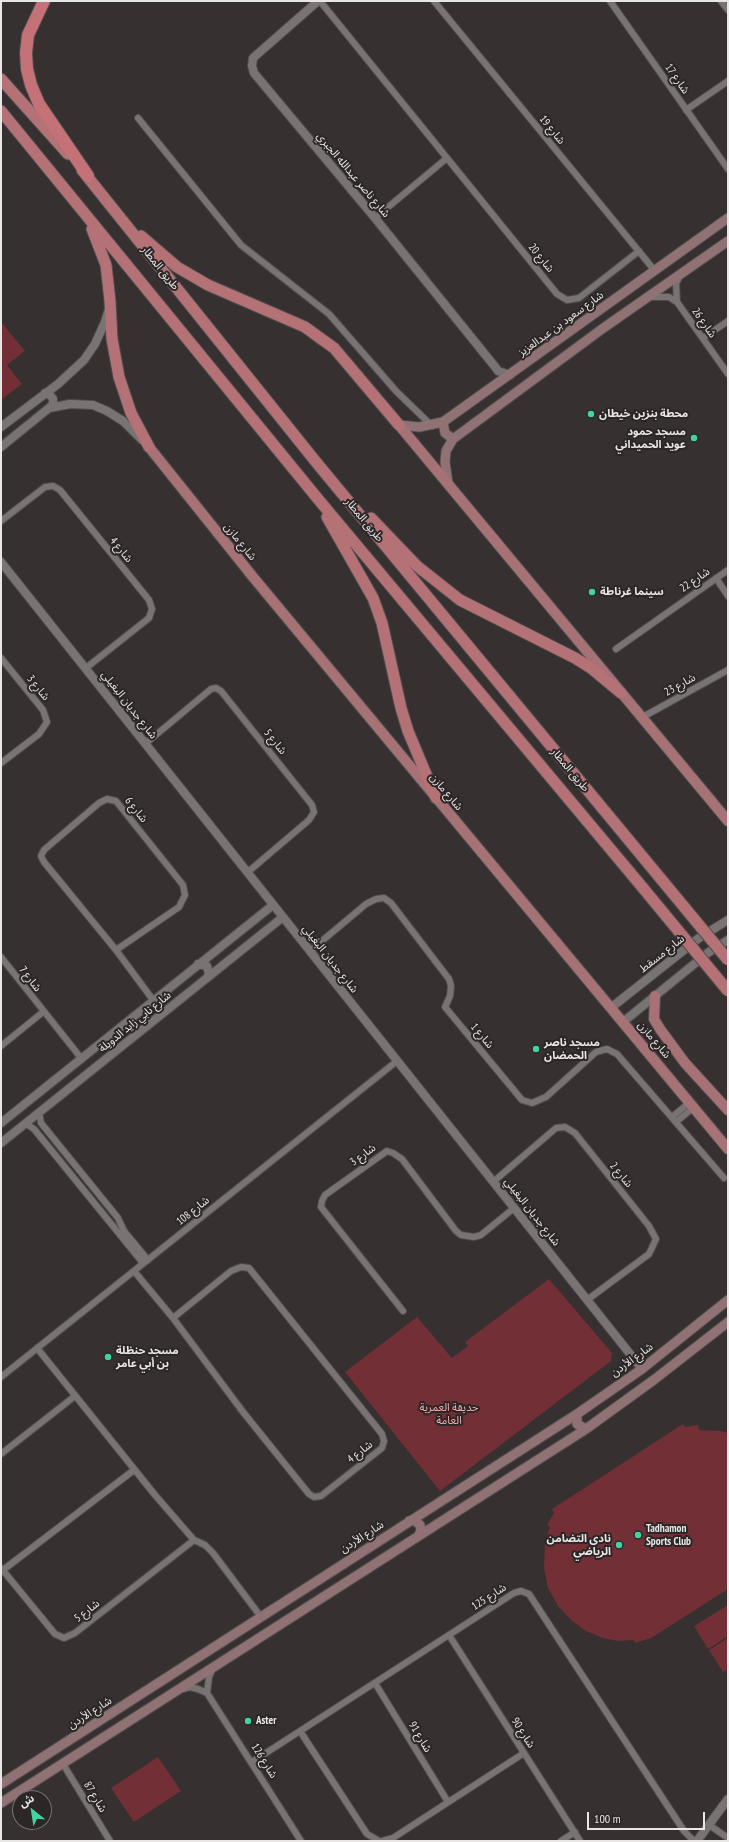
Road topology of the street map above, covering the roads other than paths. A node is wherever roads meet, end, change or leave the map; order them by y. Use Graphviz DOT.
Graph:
graph roads {
  1 [pos="44,1"];
  2 [pos="319,1"];
  3 [pos="434,1"];
  4 [pos="610,1"];
  5 [pos="721,1"];
  6 [pos="728,10"];
  7 [pos="1,79"];
  8 [pos="728,81"];
  9 [pos="686,110"];
  10 [pos="1,111"];
  11 [pos="138,118"];
  12 [pos="448,158"];
  13 [pos="728,169"];
  14 [pos="88,176"];
  15 [pos="73,200"];
  16 [pos="375,218"];
  17 [pos="728,218"];
  18 [pos="122,220"];
  19 [pos="728,241"];
  20 [pos="639,251"];
  21 [pos="655,271"];
  22 [pos="680,275"];
  23 [pos="649,297"];
  24 [pos="110,301"];
  25 [pos="677,302"];
  26 [pos="592,317"];
  27 [pos="728,322"];
  28 [pos="575,328"];
  29 [pos="602,329"];
  30 [pos="703,338"];
  31 [pos="584,343"];
  32 [pos="498,371"];
  33 [pos="728,374"];
  34 [pos="510,375"];
  35 [pos="498,383"];
  36 [pos="45,393"];
  37 [pos="49,408"];
  38 [pos="444,422"];
  39 [pos="399,425"];
  40 [pos="432,426"];
  41 [pos="1,427"];
  42 [pos="453,439"];
  43 [pos="1,447"];
  44 [pos="149,447"];
  45 [pos="316,462"];
  46 [pos="448,484"];
  47 [pos="318,499"];
  48 [pos="1,521"];
  49 [pos="1,562"];
  50 [pos="728,570"];
  51 [pos="716,578"];
  52 [pos="728,596"];
  53 [pos="616,649"];
  54 [pos="1,658"];
  55 [pos="86,668"];
  56 [pos="728,670"];
  57 [pos="621,693"];
  58 [pos="641,718"];
  59 [pos="145,744"];
  60 [pos="1,763"];
  61 [pos="436,798"];
  62 [pos="724,810"];
  63 [pos="728,822"];
  64 [pos="248,872"];
  65 [pos="273,904"];
  66 [pos="283,917"];
  67 [pos="728,920"];
  68 [pos="728,940"];
  69 [pos="116,950"];
  70 [pos="214,951"];
  71 [pos="310,951"];
  72 [pos="1,957"];
  73 [pos="728,960"];
  74 [pos="198,964"];
  75 [pos="225,964"];
  76 [pos="207,978"];
  77 [pos="728,991"];
  78 [pos="655,996"];
  79 [pos="153,1000"];
  80 [pos="612,1007"];
  81 [pos="43,1012"];
  82 [pos="623,1022"];
  83 [pos="1,1046"];
  84 [pos="81,1058"];
  85 [pos="397,1061"];
  86 [pos="692,1104"];
  87 [pos="728,1110"];
  88 [pos="39,1112"];
  89 [pos="674,1120"];
  90 [pos="1,1123"];
  91 [pos="25,1123"];
  92 [pos="1,1143"];
  93 [pos="59,1144"];
  94 [pos="728,1149"];
  95 [pos="51,1150"];
  96 [pos="724,1178"];
  97 [pos="493,1182"];
  98 [pos="514,1208"];
  99 [pos="118,1218"];
  100 [pos="110,1224"];
  101 [pos="145,1261"];
  102 [pos="134,1271"];
  103 [pos="587,1300"];
  104 [pos="728,1300"];
  105 [pos="403,1310"];
  106 [pos="172,1318"];
  107 [pos="700,1322"];
  108 [pos="728,1322"];
  109 [pos="712,1334"];
  110 [pos="37,1348"];
  111 [pos="642,1369"];
  112 [pos="1,1377"];
  113 [pos="75,1396"];
  114 [pos="577,1414"];
  115 [pos="586,1430"];
  116 [pos="1,1454"];
  117 [pos="134,1470"];
  118 [pos="408,1521"];
  119 [pos="419,1535"];
  120 [pos="194,1540"];
  121 [pos="2,1569"];
  122 [pos="261,1617"];
  123 [pos="449,1635"];
  124 [pos="213,1667"];
  125 [pos="375,1682"];
  126 [pos="180,1689"];
  127 [pos="207,1693"];
  128 [pos="300,1731"];
  129 [pos="524,1753"];
  130 [pos="252,1762"];
  131 [pos="63,1764"];
  132 [pos="1,1784"];
  133 [pos="728,1799"];
  134 [pos="448,1802"];
  135 [pos="1,1803"];
  136 [pos="709,1825"];
  137 [pos="575,1832"];
  138 [pos="728,1838"];
  139 [pos="110,1841"];
  140 [pos="302,1841"];
  141 [pos="380,1841"];
  142 [pos="561,1841"];
  143 [pos="580,1841"];
  144 [pos="694,1841"];
  145 [pos="697,1841"];
  1 -- 14 [label="highway"];
  2 -- 12 [label="street, شارع 20"];
  2 -- 16 [label="street, شارع ناصر عبدالله الجبري"];
  3 -- 20 [label="street, شارع 19"];
  4 -- 9 [label="street, شارع 17"];
  5 -- 6 [label="street"];
  7 -- 14 [label="highway, طريق المطار"];
  8 -- 9 [label="street"];
  9 -- 13 [label="street, شارع 17"];
  10 -- 15 [label="highway, طريق المطار"];
  11 -- 40 [label="street"];
  12 -- 16 [label="street"];
  12 -- 20 [label="street, شارع 20"];
  14 -- 18 [label="highway, طريق المطار"];
  15 -- 24 [label="highway"];
  15 -- 47 [label="highway, طريق المطار"];
  16 -- 32 [label="street, شارع ناصر عبدالله الجبري"];
  17 -- 21 [label="main road, شارع سعود بن عبدالعزيز"];
  18 -- 39 [label="highway"];
  18 -- 45 [label="highway, طريق المطار"];
  19 -- 22 [label="main road"];
  20 -- 21 [label="street, شارع 19"];
  21 -- 26 [label="main road, شارع سعود بن عبدالعزيز"];
  22 -- 23 [label="main road"];
  22 -- 25 [label="street, شارع 26"];
  23 -- 25 [label="street, شارع 26"];
  23 -- 29 [label="main road"];
  24 -- 36 [label="street"];
  24 -- 44 [label="highway"];
  25 -- 30 [label="street, شارع 26"];
  26 -- 28 [label="main road, شارع سعود بن عبدالعزيز"];
  26 -- 29 [label="main road"];
  27 -- 30 [label="street"];
  28 -- 31 [label="main road"];
  28 -- 34 [label="main road, شارع سعود بن عبدالعزيز"];
  29 -- 31 [label="main road"];
  30 -- 33 [label="street, شارع 26"];
  31 -- 42 [label="main road"];
  32 -- 34 [label="street"];
  32 -- 35 [label="street"];
  34 -- 35 [label="main road, شارع سعود بن عبدالعزيز"];
  35 -- 38 [label="main road, شارع سعود بن عبدالعزيز"];
  36 -- 37 [label="street"];
  36 -- 41 [label="street"];
  37 -- 43 [label="street"];
  37 -- 44 [label="street"];
  38 -- 40 [label="main road, شارع سعود بن عبدالعزيز"];
  38 -- 42 [label="main road"];
  39 -- 40 [label="main road, شارع سعود بن عبدالعزيز"];
  39 -- 46 [label="main road"];
  42 -- 46 [label="main road"];
  44 -- 61 [label="main road, شارع مازن"];
  45 -- 57 [label="highway"];
  45 -- 73 [label="highway, طريق المطار, bridge"];
  46 -- 57 [label="main road"];
  47 -- 61 [label="highway"];
  47 -- 77 [label="highway, طريق المطار, bridge"];
  48 -- 55 [label="street, شارع 4"];
  49 -- 55 [label="street, شارع جديان البغيلي"];
  50 -- 51 [label="street, شارع 22"];
  51 -- 52 [label="street"];
  51 -- 53 [label="street, شارع 22"];
  54 -- 60 [label="street, شارع 3"];
  55 -- 59 [label="street, شارع جديان البغيلي"];
  56 -- 58 [label="street, شارع 23"];
  57 -- 58 [label="main road"];
  58 -- 62 [label="main road"];
  59 -- 64 [label="street, شارع جديان البغيلي"];
  59 -- 64 [label="street, شارع 5"];
  61 -- 80 [label="main road, شارع مازن"];
  62 -- 63 [label="main road"];
  64 -- 65 [label="street, شارع جديان البغيلي"];
  65 -- 66 [label="street, شارع جديان البغيلي"];
  65 -- 70 [label="street, شارع نابي زايد الدويلة"];
  66 -- 71 [label="street, شارع جديان البغيلي"];
  66 -- 75 [label="street, شارع نابي زايد الدويلة"];
  67 -- 80 [label="street, شارع مسقط"];
  68 -- 78 [label="street"];
  69 -- 69 [label="street, شارع 6"];
  69 -- 79 [label="street, شارع 6"];
  70 -- 74 [label="street, شارع نابي زايد الدويلة"];
  70 -- 75 [label="street"];
  71 -- 85 [label="street, شارع جديان البغيلي"];
  71 -- 89 [label="street, شارع 1"];
  72 -- 81 [label="street, شارع 7"];
  74 -- 76 [label="street"];
  74 -- 79 [label="street, شارع نابي زايد الدويلة"];
  75 -- 76 [label="street, شارع نابي زايد الدويلة"];
  76 -- 88 [label="street, شارع نابي زايد الدويلة"];
  78 -- 82 [label="street"];
  78 -- 87 [label="main road"];
  79 -- 84 [label="street, شارع نابي زايد الدويلة"];
  80 -- 82 [label="main road, شارع مازن"];
  81 -- 83 [label="street"];
  81 -- 84 [label="street, شارع 7"];
  82 -- 86 [label="main road, شارع مازن"];
  84 -- 90 [label="street, شارع نابي زايد الدويلة"];
  85 -- 97 [label="street, شارع جديان البغيلي"];
  85 -- 101 [label="street, شارع 108"];
  86 -- 89 [label="street"];
  86 -- 94 [label="main road, شارع مازن"];
  88 -- 91 [label="street, شارع نابي زايد الدويلة"];
  88 -- 93 [label="street"];
  89 -- 96 [label="street, شارع 1"];
  91 -- 92 [label="street, شارع نابي زايد الدويلة"];
  91 -- 95 [label="street"];
  93 -- 95 [label="street"];
  93 -- 99 [label="street"];
  95 -- 100 [label="street"];
  97 -- 98 [label="street, شارع جديان البغيلي"];
  97 -- 103 [label="street, شارع 2"];
  98 -- 103 [label="street, شارع جديان البغيلي"];
  98 -- 105 [label="street, شارع 3"];
  99 -- 100 [label="street"];
  99 -- 101 [label="street"];
  100 -- 101 [label="street"];
  101 -- 102 [label="street, شارع 108"];
  102 -- 106 [label="street, شارع 4"];
  102 -- 110 [label="street, شارع 108"];
  103 -- 111 [label="street, شارع جديان البغيلي"];
  104 -- 107 [label="main road, شارع الأردن"];
  106 -- 106 [label="street, شارع 4"];
  107 -- 109 [label="main road"];
  107 -- 111 [label="main road, شارع الأردن"];
  108 -- 109 [label="main road"];
  109 -- 115 [label="main road"];
  110 -- 112 [label="street, شارع 108"];
  110 -- 113 [label="street"];
  111 -- 114 [label="main road, شارع الأردن"];
  113 -- 116 [label="street"];
  113 -- 117 [label="street"];
  114 -- 115 [label="main road"];
  114 -- 118 [label="main road, شارع الأردن"];
  115 -- 119 [label="main road"];
  117 -- 120 [label="street"];
  117 -- 121 [label="street, شارع 5"];
  118 -- 119 [label="main road"];
  118 -- 122 [label="main road, شارع الأردن"];
  119 -- 124 [label="main road"];
  120 -- 121 [label="street, شارع 5"];
  120 -- 122 [label="street"];
  122 -- 132 [label="main road, شارع الأردن"];
  123 -- 125 [label="street, شارع 125"];
  123 -- 129 [label="street, شارع 90"];
  123 -- 144 [label="street, شارع 125"];
  124 -- 126 [label="main road"];
  124 -- 127 [label="street"];
  125 -- 128 [label="street, شارع 125"];
  125 -- 134 [label="street, شارع 91"];
  126 -- 127 [label="street"];
  126 -- 131 [label="main road"];
  127 -- 130 [label="street, شارع 126"];
  128 -- 130 [label="street, شارع 125"];
  128 -- 141 [label="street"];
  129 -- 134 [label="street"];
  129 -- 137 [label="street, شارع 90"];
  130 -- 140 [label="street, شارع 126"];
  131 -- 135 [label="main road"];
  131 -- 139 [label="street, شارع 87"];
  133 -- 136 [label="street"];
  134 -- 141 [label="street"];
  136 -- 138 [label="street"];
  136 -- 145 [label="street"];
  137 -- 142 [label="street"];
  137 -- 143 [label="street, شارع 90"];
}
